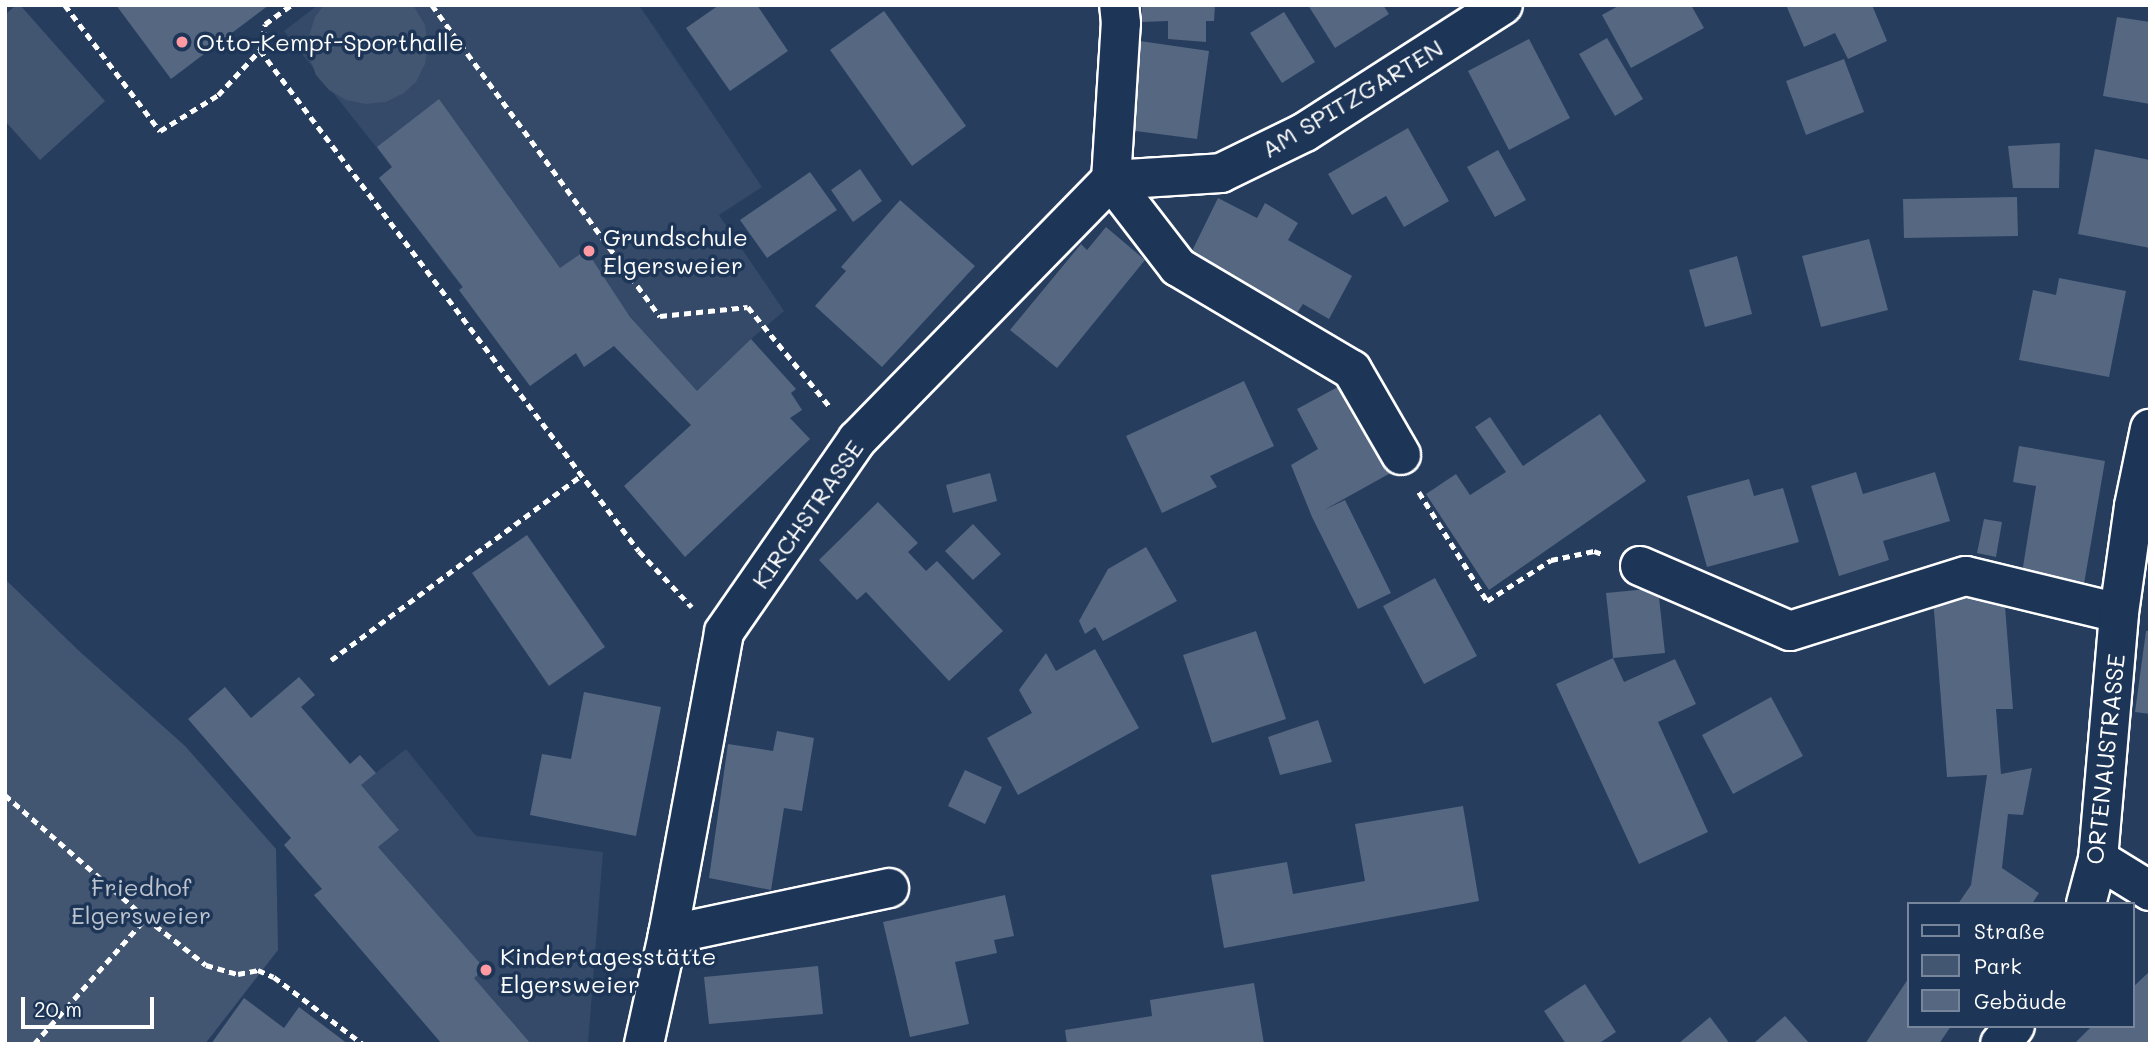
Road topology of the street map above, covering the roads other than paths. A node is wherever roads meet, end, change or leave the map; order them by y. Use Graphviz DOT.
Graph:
graph roads {
  1 [pos="1119,5"];
  2 [pos="1503,5"];
  3 [pos="1111,180"];
  4 [pos="2150,429"];
  5 [pos="1401,455"];
  6 [pos="1640,566"];
  7 [pos="2119,613"];
  8 [pos="2098,859"];
  9 [pos="889,888"];
  10 [pos="2150,891"];
  11 [pos="2087,902"];
  12 [pos="668,936"];
  13 [pos="2013,1028"];
  14 [pos="644,1044"];
  15 [pos="2000,1044"];
  1 -- 3 [label="street"];
  2 -- 3 [label="street, AM SPITZGARTEN"];
  3 -- 5 [label="street"];
  3 -- 12 [label="street, KIRCHSTRASSE"];
  4 -- 7 [label="street, ORTENAUSTRASSE"];
  6 -- 7 [label="street"];
  7 -- 8 [label="street, ORTENAUSTRASSE"];
  8 -- 10 [label="street"];
  8 -- 11 [label="street, ORTENAUSTRASSE"];
  9 -- 12 [label="street"];
  12 -- 14 [label="street, KIRCHSTRASSE"];
  13 -- 15 [label="street"];
}
